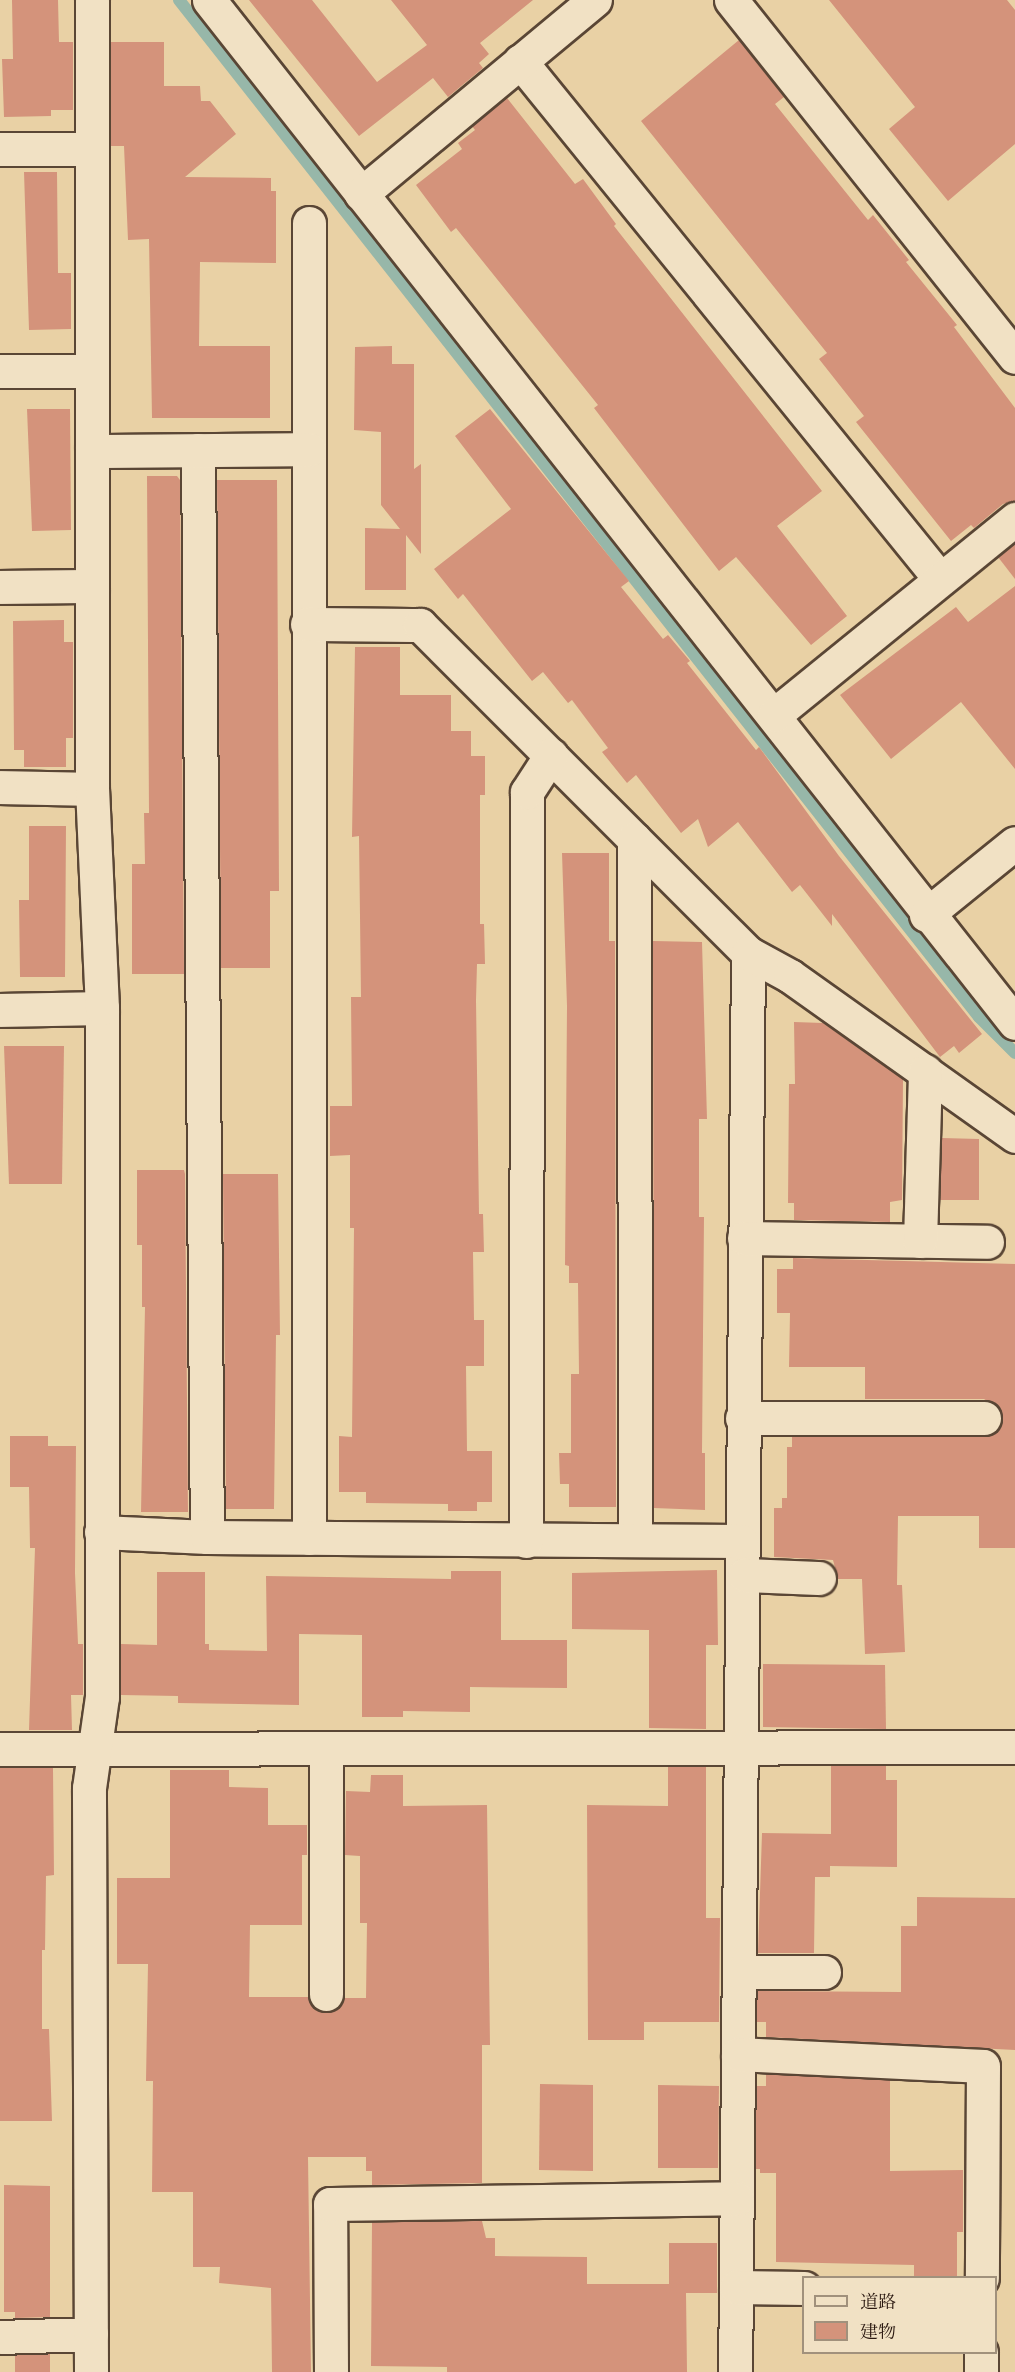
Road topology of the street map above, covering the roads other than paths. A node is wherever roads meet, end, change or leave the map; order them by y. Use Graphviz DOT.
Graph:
graph roads {
  1 [pos="92,0"];
  2 [pos="211,0"];
  3 [pos="596,0"];
  4 [pos="730,0"];
  5 [pos="520,61"];
  6 [pos="0,149"];
  7 [pos="92,149"];
  8 [pos="361,194"];
  9 [pos="309,223"];
  10 [pos="1015,357"];
  11 [pos="0,371"];
  12 [pos="92,371"];
  13 [pos="309,449"];
  14 [pos="198,450"];
  15 [pos="92,451"];
  16 [pos="1015,519"];
  17 [pos="940,579"];
  18 [pos="92,586"];
  19 [pos="0,587"];
  20 [pos="307,624"];
  21 [pos="774,715"];
  22 [pos="551,755"];
  23 [pos="0,787"];
  24 [pos="92,789"];
  25 [pos="634,839"];
  26 [pos="1015,843"];
  27 [pos="926,915"];
  28 [pos="748,953"];
  29 [pos="102,1008"];
  30 [pos="0,1010"];
  31 [pos="1015,1023"];
  32 [pos="925,1071"];
  33 [pos="1015,1136"];
  34 [pos="744,1238"];
  35 [pos="920,1241"];
  36 [pos="987,1242"];
  37 [pos="742,1418"];
  38 [pos="984,1418"];
  39 [pos="101,1532"];
  40 [pos="207,1537"];
  41 [pos="309,1538"];
  42 [pos="635,1540"];
  43 [pos="526,1541"];
  44 [pos="741,1541"];
  45 [pos="744,1575"];
  46 [pos="819,1578"];
  47 [pos="1015,1747"];
  48 [pos="93,1748"];
  49 [pos="326,1748"];
  50 [pos="741,1748"];
  51 [pos="0,1749"];
  52 [pos="739,1972"];
  53 [pos="824,1972"];
  54 [pos="326,1994"];
  55 [pos="738,2054"];
  56 [pos="737,2198"];
  57 [pos="982,2276"];
  58 [pos="736,2286"];
  59 [pos="802,2288"];
  60 [pos="91,2334"];
  61 [pos="0,2337"];
  62 [pos="981,2354"];
  63 [pos="91,2372"];
  64 [pos="331,2372"];
  65 [pos="735,2372"];
  66 [pos="981,2372"];
  1 -- 7 [label="street"];
  2 -- 8 [label="street"];
  3 -- 5 [label="street"];
  4 -- 10 [label="street"];
  5 -- 8 [label="street"];
  5 -- 17 [label="street"];
  6 -- 7 [label="street"];
  7 -- 12 [label="street"];
  8 -- 21 [label="street"];
  9 -- 13 [label="street"];
  11 -- 12 [label="street"];
  12 -- 15 [label="street"];
  13 -- 14 [label="street"];
  13 -- 20 [label="street"];
  14 -- 15 [label="street"];
  14 -- 40 [label="street"];
  15 -- 18 [label="street"];
  16 -- 17 [label="street"];
  17 -- 21 [label="street"];
  18 -- 19 [label="street"];
  18 -- 24 [label="street"];
  20 -- 22 [label="street"];
  20 -- 41 [label="street"];
  21 -- 27 [label="street"];
  22 -- 25 [label="street"];
  22 -- 43 [label="street"];
  23 -- 24 [label="street"];
  24 -- 29 [label="street"];
  25 -- 28 [label="street"];
  25 -- 42 [label="street"];
  26 -- 27 [label="street"];
  27 -- 31 [label="street"];
  28 -- 32 [label="street"];
  28 -- 34 [label="street"];
  29 -- 30 [label="street"];
  29 -- 39 [label="street"];
  32 -- 33 [label="street"];
  32 -- 35 [label="street"];
  34 -- 35 [label="street"];
  34 -- 37 [label="street"];
  35 -- 36 [label="street"];
  37 -- 38 [label="street"];
  37 -- 44 [label="street"];
  39 -- 40 [label="street"];
  39 -- 48 [label="street"];
  40 -- 41 [label="street"];
  41 -- 43 [label="street"];
  42 -- 43 [label="street"];
  42 -- 44 [label="street"];
  44 -- 45 [label="street"];
  45 -- 46 [label="street"];
  45 -- 50 [label="street"];
  47 -- 50 [label="street"];
  48 -- 49 [label="street"];
  48 -- 51 [label="street"];
  48 -- 60 [label="street"];
  49 -- 50 [label="street"];
  49 -- 54 [label="street"];
  50 -- 52 [label="street"];
  52 -- 53 [label="street"];
  52 -- 55 [label="street"];
  55 -- 56 [label="street"];
  55 -- 57 [label="street"];
  56 -- 58 [label="street"];
  56 -- 64 [label="street"];
  58 -- 59 [label="street"];
  58 -- 65 [label="street"];
  60 -- 61 [label="street"];
  60 -- 63 [label="street"];
  62 -- 66 [label="street"];
}
